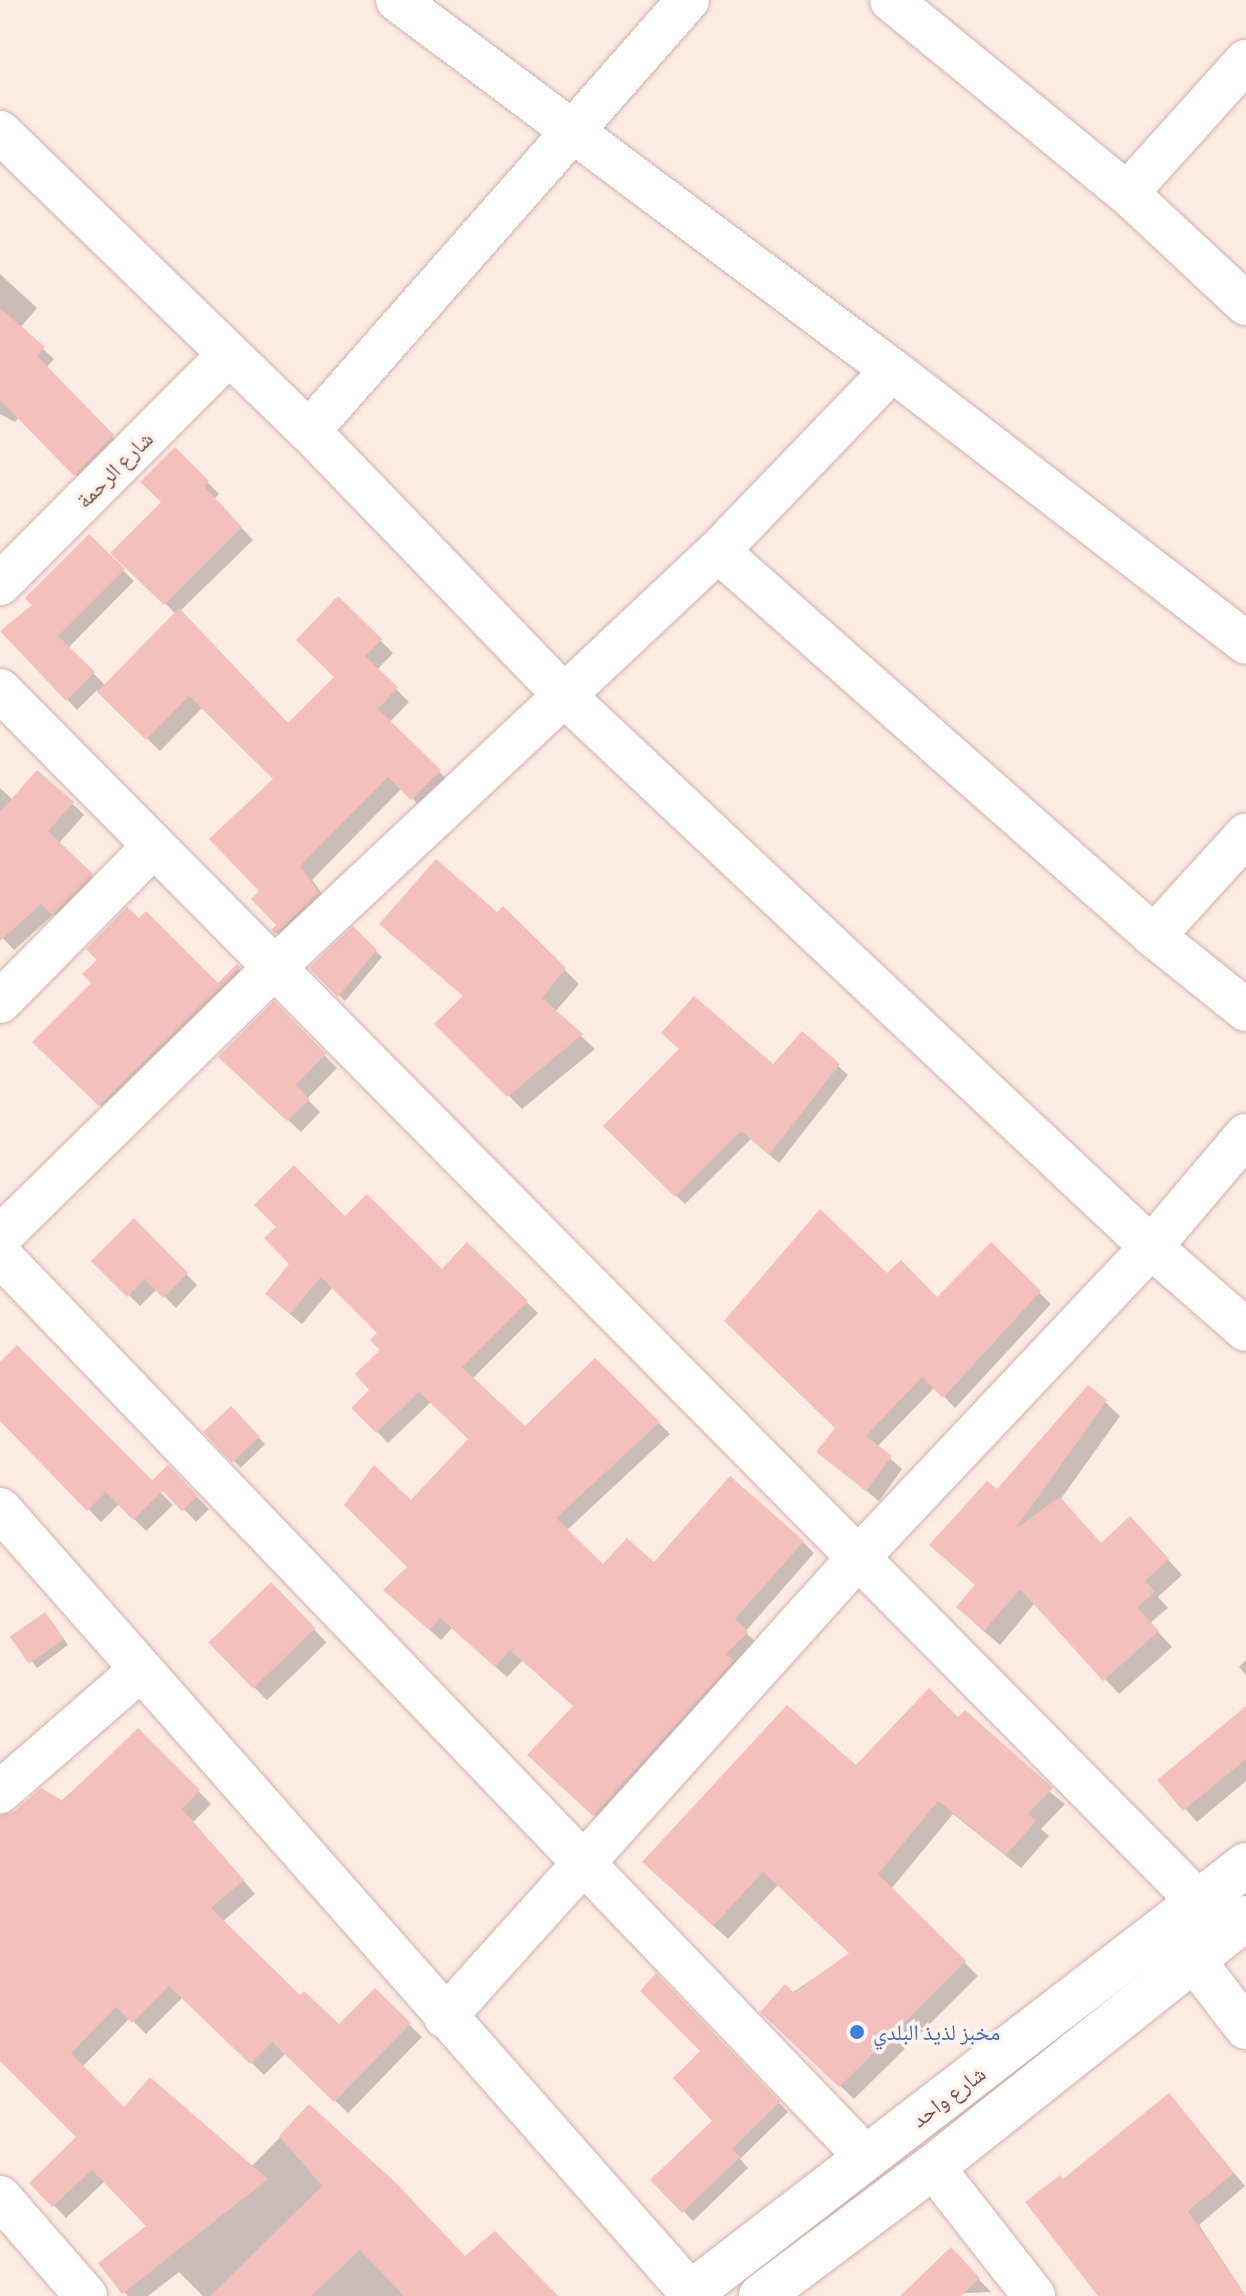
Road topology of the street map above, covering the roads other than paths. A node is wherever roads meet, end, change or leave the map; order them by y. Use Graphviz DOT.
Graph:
graph roads {
  1 [pos="397,0"];
  2 [pos="688,0"];
  3 [pos="891,0"];
  4 [pos="1246,61"];
  5 [pos="0,132"];
  6 [pos="576,132"];
  7 [pos="1127,193"];
  8 [pos="1246,304"];
  9 [pos="228,355"];
  10 [pos="892,370"];
  11 [pos="309,431"];
  12 [pos="718,551"];
  13 [pos="0,584"];
  14 [pos="1246,643"];
  15 [pos="0,690"];
  16 [pos="567,698"];
  17 [pos="1246,835"];
  18 [pos="154,846"];
  19 [pos="1154,936"];
  20 [pos="276,966"];
  21 [pos="0,1002"];
  22 [pos="1246,1010"];
  23 [pos="1246,1135"];
  24 [pos="0,1237"];
  25 [pos="1151,1247"];
  26 [pos="0,1255"];
  27 [pos="1246,1330"];
  28 [pos="0,1509"];
  29 [pos="856,1560"];
  30 [pos="139,1671"];
  31 [pos="0,1792"];
  32 [pos="581,1864"];
  33 [pos="1246,1865"];
  34 [pos="1198,1901"];
  35 [pos="1246,1918"];
  36 [pos="1193,1959"];
  37 [pos="445,2017"];
  38 [pos="1246,2028"];
  39 [pos="866,2157"];
  40 [pos="933,2167"];
  41 [pos="0,2197"];
  42 [pos="759,2242"];
  43 [pos="774,2286"];
  44 [pos="689,2294"];
  45 [pos="86,2296"];
  46 [pos="1034,2296"];
  1 -- 6 [label="street"];
  2 -- 6 [label="street"];
  3 -- 7 [label="street"];
  4 -- 7 [label="street"];
  5 -- 9 [label="street"];
  6 -- 10 [label="street"];
  6 -- 11 [label="street"];
  7 -- 8 [label="street"];
  9 -- 11 [label="street"];
  9 -- 13 [label="street, شارع الرحمة"];
  10 -- 12 [label="street"];
  10 -- 14 [label="street"];
  11 -- 16 [label="street"];
  12 -- 16 [label="street"];
  12 -- 19 [label="street"];
  15 -- 18 [label="street"];
  16 -- 20 [label="street"];
  16 -- 25 [label="street"];
  17 -- 19 [label="street"];
  18 -- 20 [label="street"];
  18 -- 21 [label="street"];
  19 -- 22 [label="street"];
  20 -- 24 [label="street"];
  20 -- 29 [label="street"];
  23 -- 25 [label="street"];
  25 -- 27 [label="street"];
  25 -- 29 [label="street"];
  26 -- 32 [label="street"];
  28 -- 30 [label="street"];
  29 -- 32 [label="street"];
  29 -- 34 [label="street"];
  30 -- 31 [label="street"];
  30 -- 37 [label="street"];
  32 -- 37 [label="street"];
  32 -- 39 [label="street"];
  33 -- 34 [label="street, شارع واحد"];
  34 -- 39 [label="street, شارع واحد"];
  35 -- 36 [label="street, شارع واحد"];
  36 -- 38 [label="street"];
  36 -- 40 [label="street, شارع واحد"];
  37 -- 44 [label="street"];
  39 -- 42 [label="street, شارع واحد"];
  40 -- 43 [label="street, شارع واحد"];
  40 -- 46 [label="street"];
  41 -- 45 [label="street"];
  42 -- 43 [label="street"];
  42 -- 44 [label="street, شارع واحد"];
}
